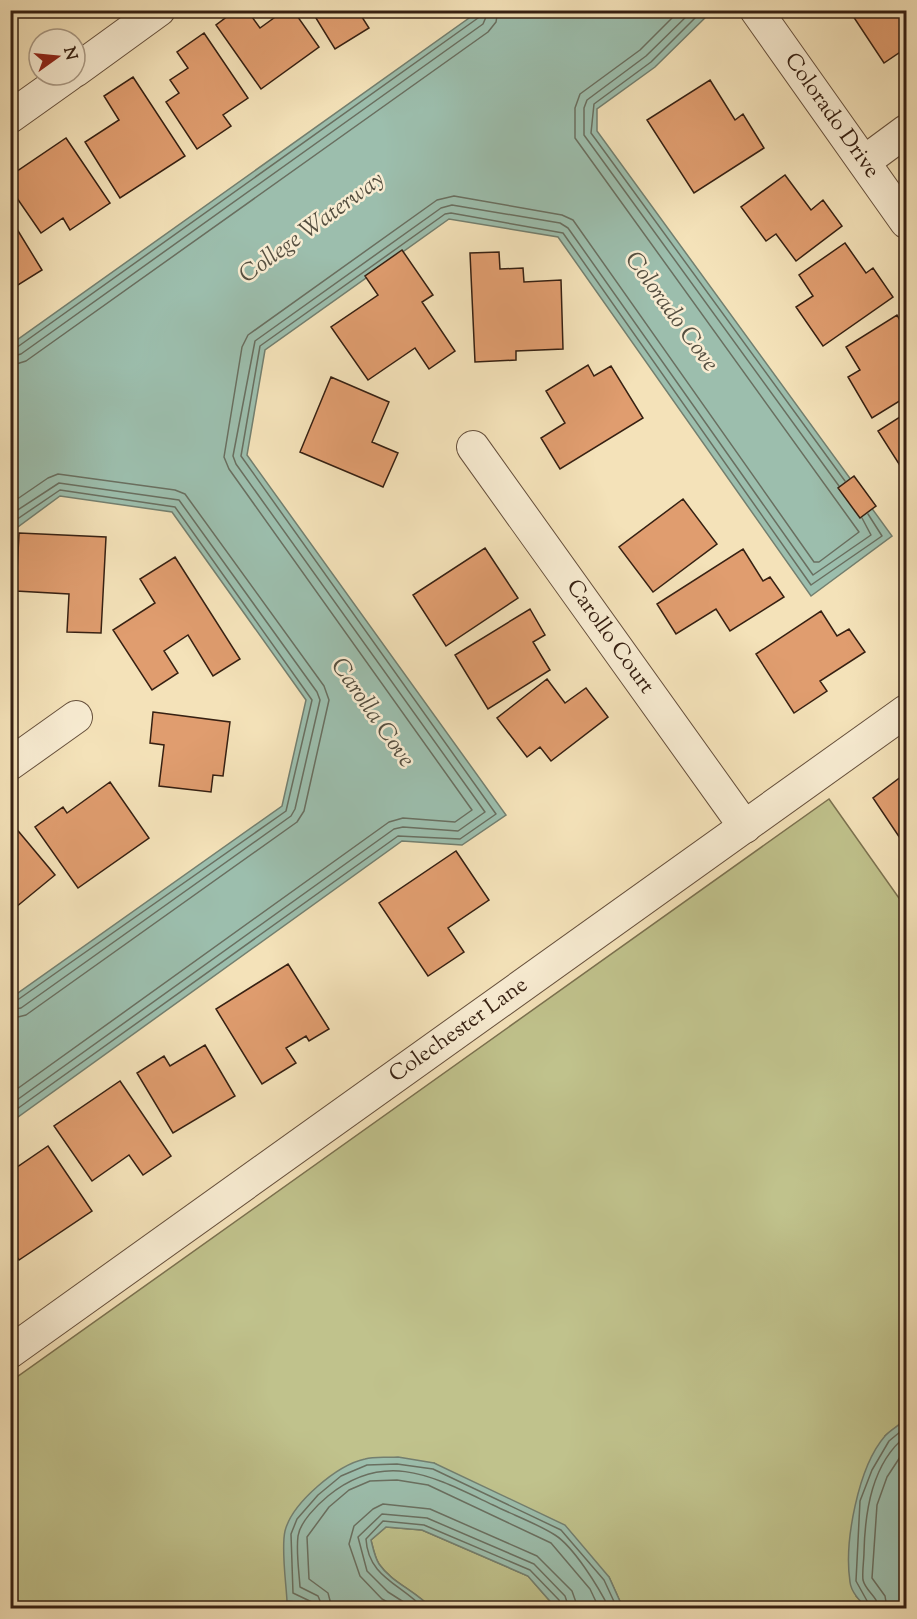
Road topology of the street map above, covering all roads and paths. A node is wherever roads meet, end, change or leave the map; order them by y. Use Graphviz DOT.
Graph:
graph roads {
  1 [pos="159,10"];
  2 [pos="758,13"];
  3 [pos="87,62"];
  4 [pos="52,87"];
  5 [pos="10,117"];
  6 [pos="906,130"];
  7 [pos="864,162"];
  8 [pos="906,222"];
  9 [pos="473,447"];
  10 [pos="906,711"];
  11 [pos="76,717"];
  12 [pos="10,764"];
  13 [pos="745,827"];
  14 [pos="10,1352"];
  1 -- 3 [label="street"];
  2 -- 7 [label="street, Colorado Drive"];
  4 -- 5 [label="street"];
  6 -- 7 [label="street"];
  7 -- 8 [label="street, Colorado Drive"];
  9 -- 13 [label="street, Carollo Court"];
  10 -- 13 [label="street, Colechester Lane"];
  11 -- 12 [label="street"];
  13 -- 14 [label="street, Colechester Lane"];
}
